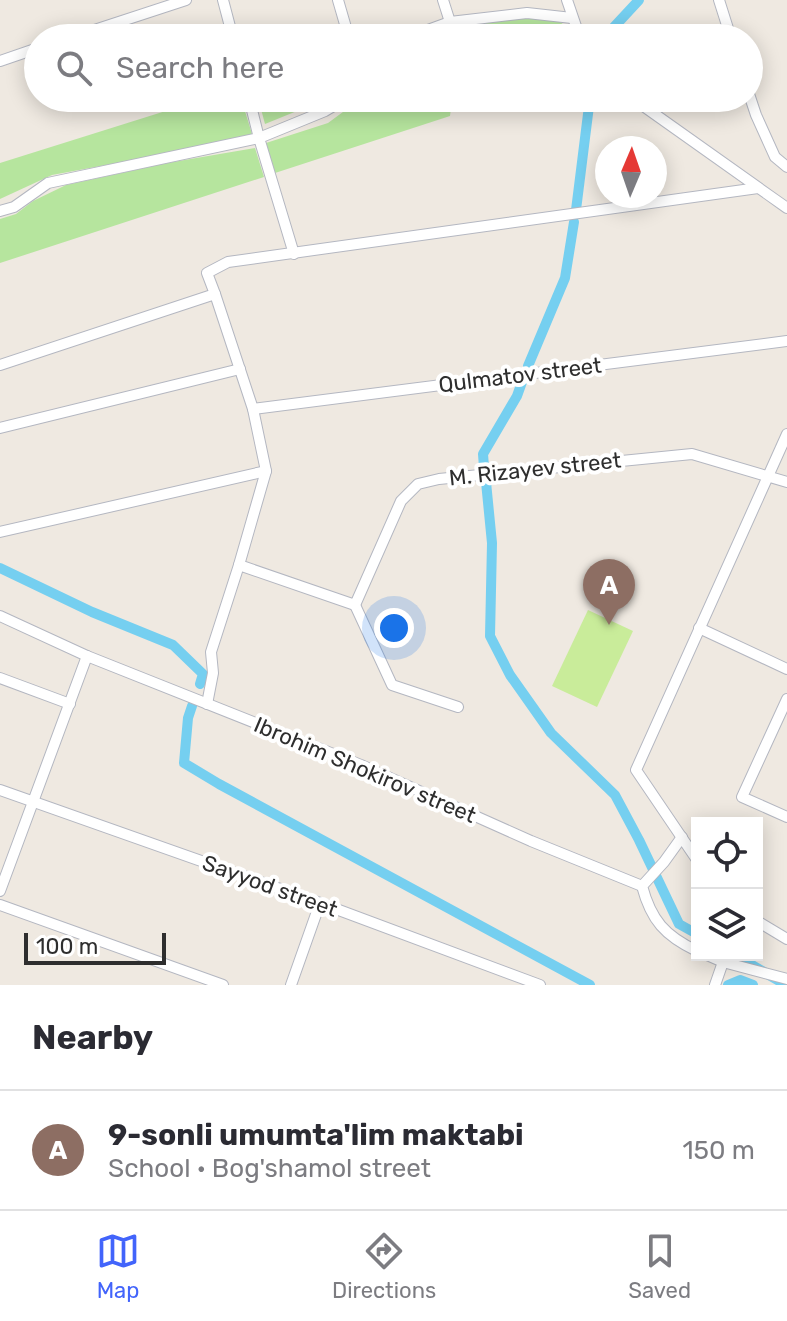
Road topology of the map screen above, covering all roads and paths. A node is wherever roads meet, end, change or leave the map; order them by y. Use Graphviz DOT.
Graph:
graph roads {
  1 [pos="186,0"];
  2 [pos="223,0"];
  3 [pos="338,0"];
  4 [pos="443,0"];
  5 [pos="567,0"];
  6 [pos="719,0"];
  7 [pos="572,18"];
  8 [pos="450,22"];
  9 [pos="113,24"];
  10 [pos="229,24"];
  11 [pos="345,24"];
  12 [pos="444,24"];
  13 [pos="574,24"];
  14 [pos="727,24"];
  15 [pos="24,53"];
  16 [pos="0,61"];
  17 [pos="252,112"];
  18 [pos="323,112"];
  19 [pos="652,112"];
  20 [pos="755,112"];
  21 [pos="259,138"];
  22 [pos="787,167"];
  23 [pos="758,188"];
  24 [pos="787,208"];
  25 [pos="0,211"];
  26 [pos="294,254"];
  27 [pos="215,294"];
  28 [pos="787,341"];
  29 [pos="0,365"];
  30 [pos="240,369"];
  31 [pos="253,409"];
  32 [pos="0,428"];
  33 [pos="787,434"];
  34 [pos="266,471"];
  35 [pos="767,476"];
  36 [pos="787,482"];
  37 [pos="0,532"];
  38 [pos="239,565"];
  39 [pos="355,605"];
  40 [pos="0,616"];
  41 [pos="699,628"];
  42 [pos="87,656"];
  43 [pos="787,669"];
  44 [pos="0,678"];
  45 [pos="787,699"];
  46 [pos="70,704"];
  47 [pos="207,704"];
  48 [pos="458,707"];
  49 [pos="0,790"];
  50 [pos="34,802"];
  51 [pos="787,817"];
  52 [pos="682,837"];
  53 [pos="691,851"];
  54 [pos="645,881"];
  55 [pos="0,891"];
  56 [pos="320,903"];
  57 [pos="0,905"];
  58 [pos="763,925"];
  59 [pos="787,939"];
  60 [pos="691,948"];
  61 [pos="723,962"];
  62 [pos="787,979"];
  63 [pos="223,985"];
  64 [pos="291,985"];
  65 [pos="540,985"];
  66 [pos="715,985"];
  1 -- 9 [label="street"];
  2 -- 10 [label="street"];
  3 -- 11 [label="street"];
  4 -- 8 [label="street"];
  5 -- 7 [label="street"];
  6 -- 14 [label="street"];
  7 -- 8 [label="street"];
  7 -- 13 [label="street"];
  8 -- 12 [label="street"];
  15 -- 16 [label="street"];
  17 -- 21 [label="street"];
  18 -- 21 [label="street"];
  19 -- 23 [label="street"];
  20 -- 22 [label="street"];
  21 -- 25 [label="street"];
  21 -- 26 [label="street"];
  23 -- 24 [label="street"];
  23 -- 26 [label="street"];
  26 -- 27 [label="street"];
  27 -- 29 [label="street"];
  27 -- 30 [label="street"];
  28 -- 31 [label="street, Qulmatov street"];
  30 -- 31 [label="street"];
  30 -- 32 [label="street"];
  31 -- 34 [label="street"];
  33 -- 35 [label="street"];
  34 -- 37 [label="street"];
  34 -- 38 [label="street"];
  35 -- 36 [label="street, M. Rizayev street"];
  35 -- 39 [label="street, M. Rizayev street"];
  35 -- 41 [label="street"];
  38 -- 39 [label="street"];
  38 -- 47 [label="street"];
  39 -- 48 [label="street"];
  40 -- 42 [label="street, Ibrohim Shokirov street"];
  41 -- 43 [label="street"];
  41 -- 52 [label="street"];
  42 -- 46 [label="street"];
  42 -- 47 [label="street, Ibrohim Shokirov street"];
  44 -- 46 [label="street"];
  45 -- 51 [label="street"];
  46 -- 50 [label="street"];
  47 -- 54 [label="street, Ibrohim Shokirov street"];
  49 -- 50 [label="street, Sayyod street"];
  50 -- 55 [label="street"];
  50 -- 56 [label="street, Sayyod street"];
  52 -- 53 [label="street"];
  52 -- 54 [label="street"];
  54 -- 60 [label="street"];
  56 -- 64 [label="street"];
  56 -- 65 [label="street, Sayyod street"];
  57 -- 63 [label="street"];
  58 -- 59 [label="street"];
  61 -- 62 [label="street"];
  61 -- 66 [label="street"];
}
